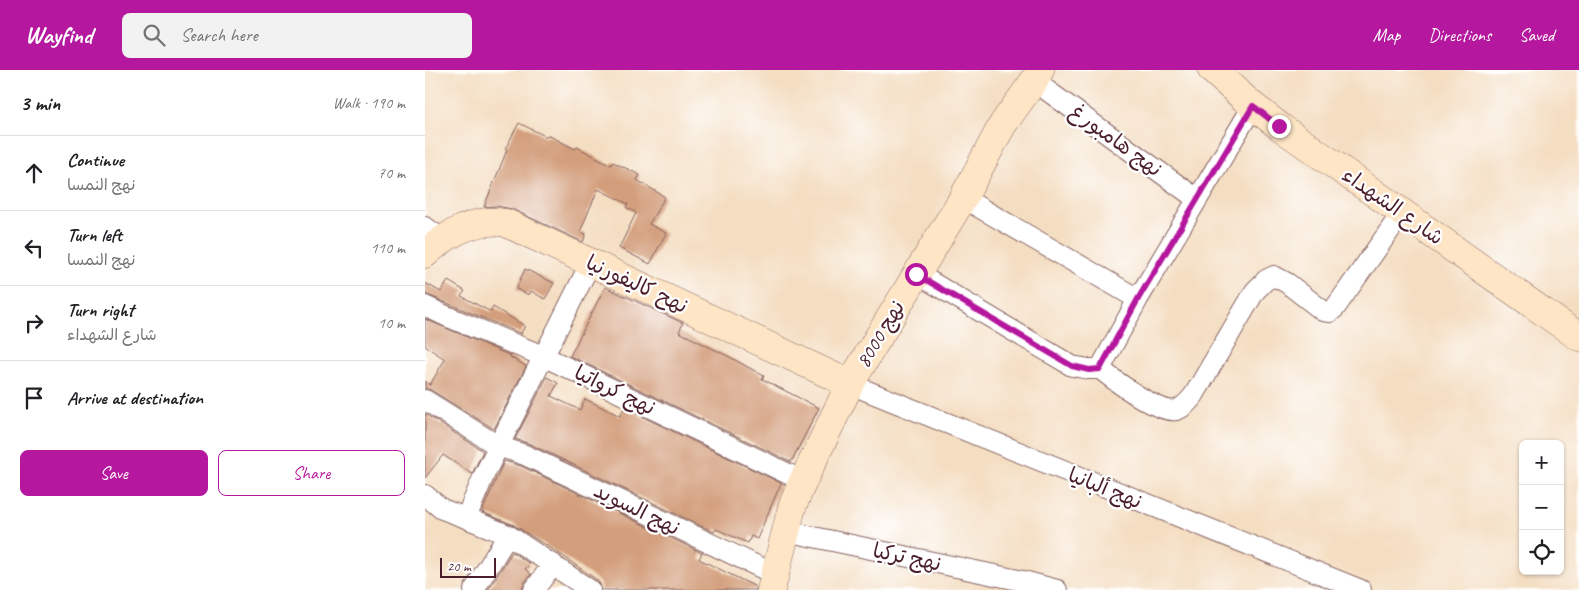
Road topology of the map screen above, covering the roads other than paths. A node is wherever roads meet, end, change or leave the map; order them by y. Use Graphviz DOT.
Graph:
graph roads {
  1 [pos="1212,70"];
  2 [pos="1037,76"];
  3 [pos="1253,106"];
  4 [pos="963,198"];
  5 [pos="1197,199"];
  6 [pos="1402,213"];
  7 [pos="431,240"];
  8 [pos="591,262"];
  9 [pos="916,274"];
  10 [pos="1138,299"];
  11 [pos="425,306"];
  12 [pos="1579,337"];
  13 [pos="543,356"];
  14 [pos="1100,369"];
  15 [pos="850,384"];
  16 [pos="425,400"];
  17 [pos="498,446"];
  18 [pos="803,481"];
  19 [pos="425,495"];
  20 [pos="466,518"];
  21 [pos="785,531"];
  22 [pos="507,535"];
  23 [pos="553,564"];
  24 [pos="773,582"];
  25 [pos="474,590"];
  26 [pos="534,590"];
  27 [pos="590,590"];
  28 [pos="1057,590"];
  29 [pos="1361,590"];
  1 -- 3 [label="street, شارع الشهداء"];
  2 -- 4 [label="street, نهج 8000"];
  2 -- 5 [label="street, نهج هامبورغ"];
  3 -- 5 [label="street"];
  3 -- 6 [label="street, شارع الشهداء"];
  4 -- 9 [label="street, نهج 8000"];
  4 -- 10 [label="street"];
  5 -- 10 [label="street"];
  6 -- 12 [label="street, شارع الشهداء"];
  6 -- 14 [label="street"];
  7 -- 8 [label="street, نهح كاليفورنيا"];
  8 -- 13 [label="street"];
  8 -- 15 [label="street, نهح كاليفورنيا"];
  9 -- 14 [label="street"];
  9 -- 15 [label="street, نهج 8000"];
  10 -- 14 [label="street"];
  11 -- 13 [label="street, نهج كرواتيا"];
  13 -- 17 [label="street"];
  13 -- 18 [label="street, نهج كرواتيا"];
  15 -- 18 [label="street, نهج 8000"];
  15 -- 29 [label="street, نهج ألبانيا"];
  16 -- 17 [label="street, نهج السويد"];
  17 -- 20 [label="street"];
  17 -- 24 [label="street, نهج السويد"];
  18 -- 21 [label="street, نهج 8000"];
  19 -- 20 [label="street"];
  20 -- 22 [label="street"];
  21 -- 24 [label="street, نهج 8000"];
  21 -- 28 [label="street, نهج تركيا"];
  22 -- 23 [label="street"];
  22 -- 25 [label="street"];
  23 -- 26 [label="street"];
  23 -- 27 [label="street"];
}
